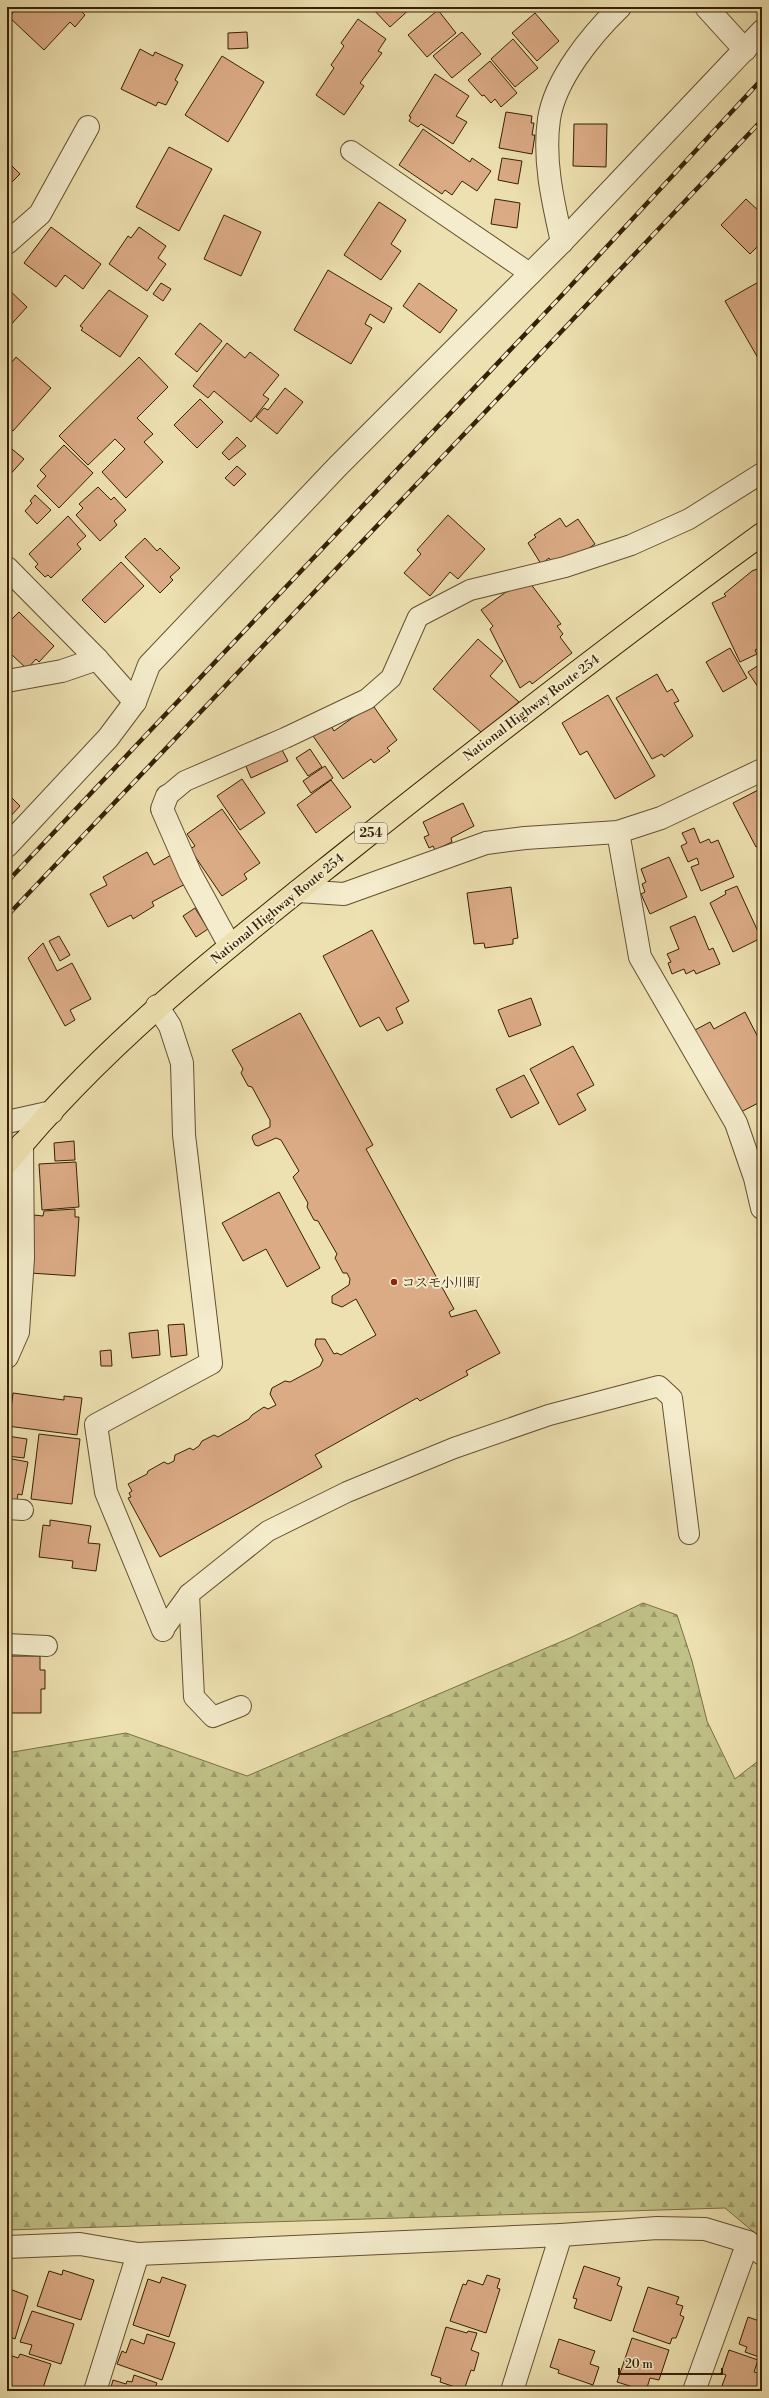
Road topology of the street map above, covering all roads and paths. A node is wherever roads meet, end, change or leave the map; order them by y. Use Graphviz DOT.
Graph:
graph roads {
  1 [pos="620,7"];
  2 [pos="706,7"];
  3 [pos="762,32"];
  4 [pos="745,50"];
  5 [pos="88,127"];
  6 [pos="350,151"];
  7 [pos="562,242"];
  8 [pos="7,243"];
  9 [pos="531,274"];
  10 [pos="762,473"];
  11 [pos="762,534"];
  12 [pos="7,568"];
  13 [pos="97,659"];
  14 [pos="7,681"];
  15 [pos="135,702"];
  16 [pos="762,770"];
  17 [pos="166,796"];
  18 [pos="618,832"];
  19 [pos="7,846"];
  20 [pos="298,891"];
  21 [pos="230,946"];
  22 [pos="157,1006"];
  23 [pos="52,1112"];
  24 [pos="7,1122"];
  25 [pos="22,1144"];
  26 [pos="7,1163"];
  27 [pos="762,1208"];
  28 [pos="7,1357"];
  29 [pos="689,1534"];
  30 [pos="189,1594"];
  31 [pos="163,1630"];
  32 [pos="7,1644"];
  33 [pos="47,1646"];
  34 [pos="241,1706"];
  35 [pos="561,2235"];
  36 [pos="7,2248"];
  37 [pos="755,2248"];
  38 [pos="138,2254"];
  39 [pos="95,2391"];
  40 [pos="512,2391"];
  41 [pos="694,2391"];
  1 -- 7 [label="street"];
  2 -- 4 [label="street"];
  3 -- 4 [label="street"];
  4 -- 7 [label="street"];
  5 -- 8 [label="street"];
  6 -- 9 [label="lane"];
  7 -- 9 [label="street"];
  9 -- 15 [label="street"];
  10 -- 17 [label="lane"];
  11 -- 20 [label="highway, National Highway Route 254 / 254"];
  12 -- 13 [label="street"];
  13 -- 14 [label="street"];
  13 -- 15 [label="street"];
  15 -- 19 [label="street"];
  16 -- 18 [label="street"];
  17 -- 21 [label="street"];
  18 -- 20 [label="street"];
  18 -- 27 [label="street"];
  20 -- 21 [label="highway, National Highway Route 254 / 254"];
  21 -- 22 [label="highway, National Highway Route 254 / 254"];
  22 -- 23 [label="highway, National Highway Route 254 / 254"];
  22 -- 31 [label="street"];
  23 -- 24 [label="street"];
  23 -- 25 [label="highway, National Highway Route 254 / 254"];
  25 -- 26 [label="highway, National Highway Route 254 / 254"];
  25 -- 28 [label="street"];
  29 -- 30 [label="lane"];
  30 -- 31 [label="lane"];
  30 -- 34 [label="lane"];
  32 -- 33 [label="lane"];
  35 -- 37 [label="street"];
  35 -- 38 [label="street"];
  35 -- 40 [label="street"];
  36 -- 38 [label="street"];
  37 -- 41 [label="street"];
  38 -- 39 [label="street"];
}
